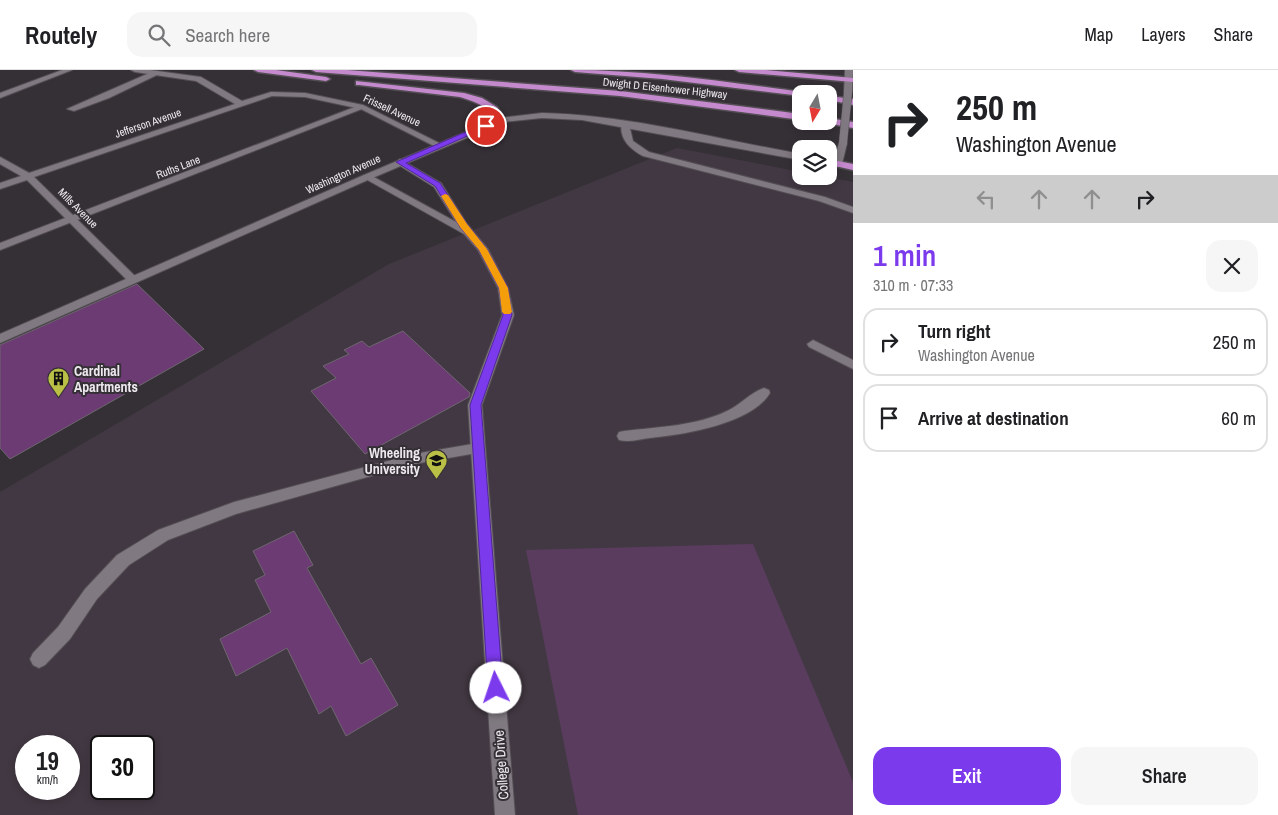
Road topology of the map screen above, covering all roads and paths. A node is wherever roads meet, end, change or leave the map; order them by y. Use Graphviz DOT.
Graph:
graph roads {
  1 [pos="68,70"];
  2 [pos="135,70"];
  3 [pos="258,70"];
  4 [pos="316,70"];
  5 [pos="575,70"];
  6 [pos="739,70"];
  7 [pos="849,70"];
  8 [pos="157,73"];
  9 [pos="851,80"];
  10 [pos="792,93"];
  11 [pos="305,94"];
  12 [pos="0,96"];
  13 [pos="838,100"];
  14 [pos="853,102"];
  15 [pos="240,103"];
  16 [pos="71,108"];
  17 [pos="363,108"];
  18 [pos="792,116"];
  19 [pos="502,120"];
  20 [pos="838,122"];
  21 [pos="624,124"];
  22 [pos="853,125"];
  23 [pos="439,145"];
  24 [pos="792,155"];
  25 [pos="837,155"];
  26 [pos="0,160"];
  27 [pos="400,162"];
  28 [pos="837,164"];
  29 [pos="853,167"];
  30 [pos="28,176"];
  31 [pos="367,176"];
  32 [pos="0,186"];
  33 [pos="853,210"];
  34 [pos="72,219"];
  35 [pos="472,234"];
  36 [pos="0,247"];
  37 [pos="133,280"];
  38 [pos="0,339"];
  39 [pos="814,344"];
  40 [pos="853,365"];
  41 [pos="764,393"];
  42 [pos="624,436"];
  43 [pos="478,448"];
  44 [pos="39,659"];
  45 [pos="504,815"];
  1 -- 12 [label="street"];
  2 -- 8 [label="street"];
  3 -- 19 [label="highway"];
  4 -- 18 [label="highway, Dwight D Eisenhower Highway"];
  5 -- 10 [label="highway, Dwight D Eisenhower Highway"];
  6 -- 9 [label="highway"];
  7 -- 9 [label="street"];
  8 -- 15 [label="street"];
  8 -- 16 [label="street"];
  9 -- 25 [label="street, bridge"];
  11 -- 15 [label="street, Jefferson Avenue"];
  11 -- 17 [label="street, Frissell Avenue"];
  13 -- 14 [label="highway"];
  15 -- 30 [label="street, Jefferson Avenue"];
  17 -- 23 [label="street, Frissell Avenue"];
  17 -- 34 [label="street, Ruths Lane"];
  19 -- 21 [label="street, Washington Avenue"];
  19 -- 23 [label="street, Washington Avenue"];
  20 -- 22 [label="highway"];
  21 -- 24 [label="street, Washington Avenue"];
  21 -- 33 [label="street"];
  23 -- 27 [label="street, Washington Avenue"];
  26 -- 30 [label="street, Mills Avenue"];
  27 -- 31 [label="street, Washington Avenue"];
  27 -- 35 [label="street, College Drive"];
  28 -- 29 [label="highway"];
  30 -- 32 [label="street, Jefferson Avenue"];
  30 -- 34 [label="street, Mills Avenue"];
  31 -- 35 [label="street"];
  31 -- 37 [label="street, Washington Avenue"];
  34 -- 36 [label="street, Ruths Lane"];
  34 -- 37 [label="street, Mills Avenue"];
  35 -- 43 [label="street, College Drive"];
  37 -- 38 [label="street, Washington Avenue"];
  39 -- 40 [label="street"];
  41 -- 42 [label="street"];
  43 -- 44 [label="street"];
  43 -- 45 [label="street, College Drive"];
}
